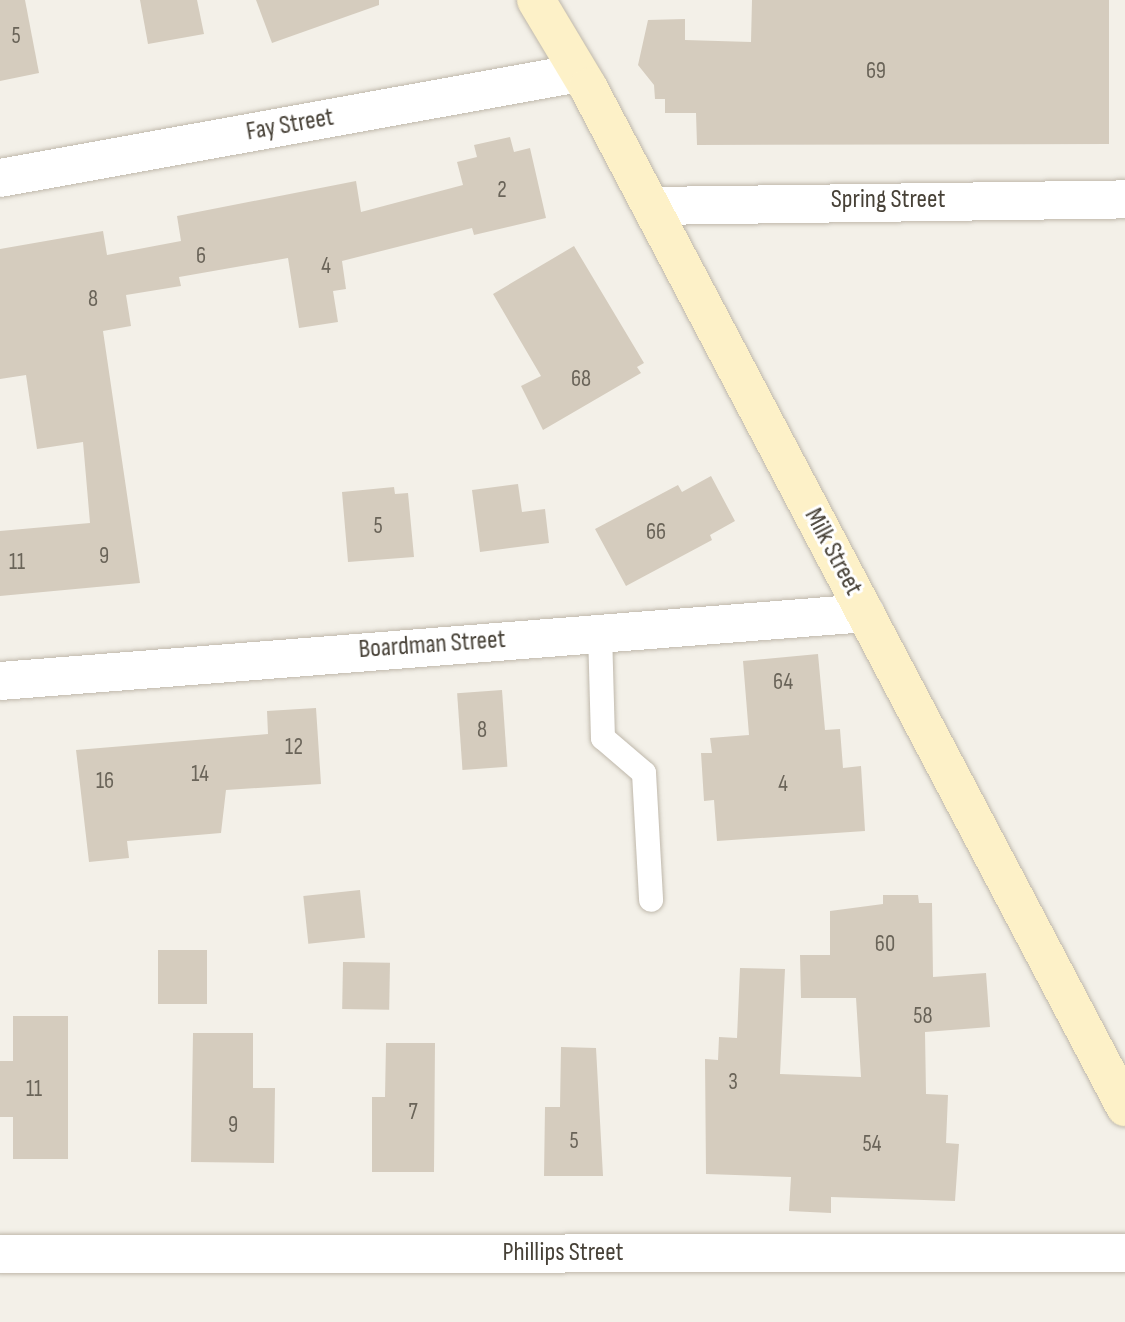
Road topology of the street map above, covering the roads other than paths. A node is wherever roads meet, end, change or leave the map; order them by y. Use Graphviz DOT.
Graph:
graph roads {
  1 [pos="536,0"];
  2 [pos="579,73"];
  3 [pos="0,178"];
  4 [pos="1125,199"];
  5 [pos="651,206"];
  6 [pos="865,613"];
  7 [pos="600,632"];
  8 [pos="0,681"];
  9 [pos="651,900"];
  10 [pos="1125,1107"];
  11 [pos="1125,1253"];
  12 [pos="0,1254"];
  1 -- 2 [label="main road, Milk Street"];
  2 -- 3 [label="street, Fay Street"];
  2 -- 5 [label="main road, Milk Street"];
  4 -- 5 [label="street, Spring Street"];
  5 -- 6 [label="main road, Milk Street"];
  6 -- 7 [label="street, Boardman Street"];
  6 -- 10 [label="main road, Milk Street"];
  7 -- 8 [label="street, Boardman Street"];
  7 -- 9 [label="lane"];
  11 -- 12 [label="street, Phillips Street"];
}
